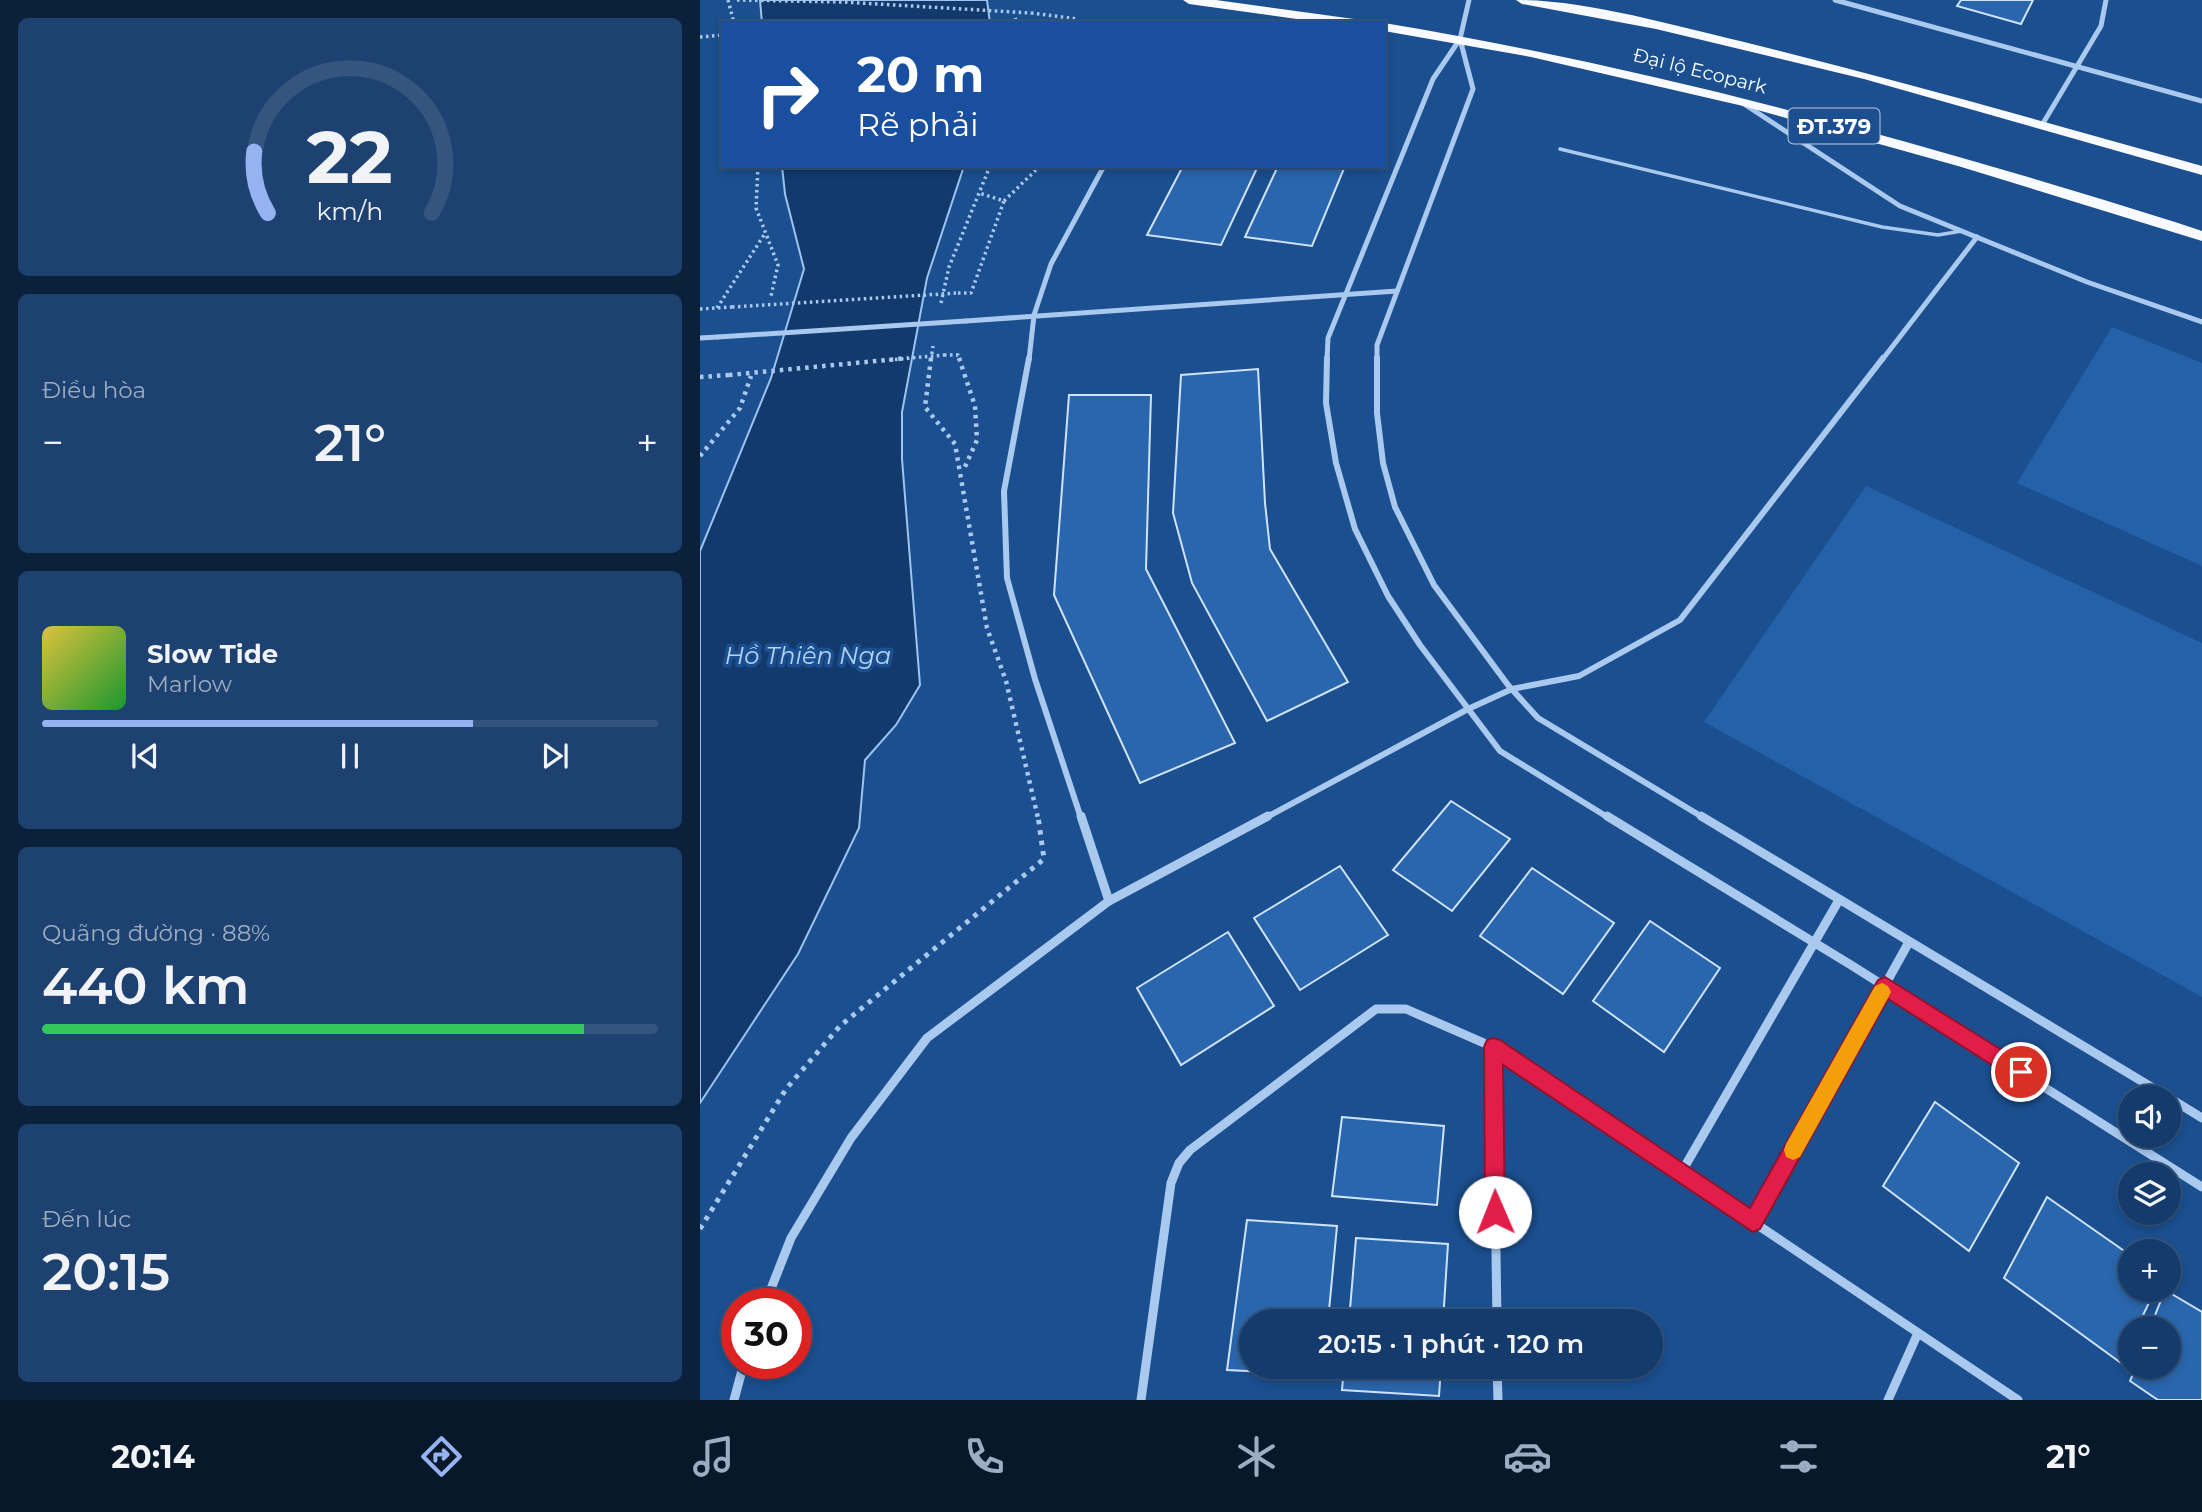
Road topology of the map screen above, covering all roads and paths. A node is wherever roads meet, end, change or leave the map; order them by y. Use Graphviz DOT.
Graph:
graph roads {
  1 [pos="728,0"];
  2 [pos="737,0"];
  3 [pos="1189,0"];
  4 [pos="1469,0"];
  5 [pos="1522,0"];
  6 [pos="1835,0"];
  7 [pos="2106,0"];
  8 [pos="733,21"];
  9 [pos="1078,21"];
  10 [pos="1340,21"];
  11 [pos="1386,27"];
  12 [pos="721,35"];
  13 [pos="700,37"];
  14 [pos="1460,39"];
  15 [pos="2077,66"];
  16 [pos="1736,99"];
  17 [pos="2202,101"];
  18 [pos="2042,125"];
  19 [pos="1560,149"];
  20 [pos="758,168"];
  21 [pos="989,168"];
  22 [pos="1038,168"];
  23 [pos="1103,168"];
  24 [pos="2202,171"];
  25 [pos="979,193"];
  26 [pos="1004,201"];
  27 [pos="1965,231"];
  28 [pos="764,234"];
  29 [pos="2202,236"];
  30 [pos="1977,237"];
  31 [pos="1397,291"];
  32 [pos="1345,295"];
  33 [pos="771,296"];
  34 [pos="941,306"];
  35 [pos="717,308"];
  36 [pos="700,309"];
  37 [pos="1034,315"];
  38 [pos="2202,322"];
  39 [pos="700,338"];
  40 [pos="933,345"];
  41 [pos="751,376"];
  42 [pos="700,377"];
  43 [pos="700,447"];
  44 [pos="701,455"];
  45 [pos="962,473"];
  46 [pos="1512,690"];
  47 [pos="1468,709"];
  48 [pos="1839,900"];
  49 [pos="1109,901"];
  50 [pos="1909,942"];
  51 [pos="1815,943"];
  52 [pos="1885,986"];
  53 [pos="1493,1047"];
  54 [pos="2148,1085"];
  55 [pos="2181,1105"];
  56 [pos="2202,1118"];
  57 [pos="1681,1174"];
  58 [pos="2202,1187"];
  59 [pos="1753,1222"];
  60 [pos="700,1229"];
  61 [pos="771,1288"];
  62 [pos="1497,1309"];
  63 [pos="1918,1333"];
  64 [pos="740,1379"];
  65 [pos="1497,1379"];
  66 [pos="734,1400"];
  67 [pos="1141,1400"];
  68 [pos="1498,1400"];
  69 [pos="1888,1400"];
  70 [pos="2018,1400"];
  1 -- 8 [label="path"];
  2 -- 9 [label="path, bridge"];
  3 -- 10 [label="highway"];
  4 -- 14 [label="street"];
  5 -- 18 [label="highway, Đại lộ Ecopark / ĐT.379"];
  6 -- 15 [label="street"];
  7 -- 15 [label="street"];
  11 -- 14 [label="highway, Đại lộ Ecopark / ĐT.379"];
  12 -- 13 [label="path"];
  14 -- 16 [label="highway, Đại lộ Ecopark / ĐT.379"];
  14 -- 31 [label="street"];
  14 -- 32 [label="street"];
  15 -- 17 [label="street"];
  15 -- 18 [label="street"];
  16 -- 27 [label="street"];
  16 -- 29 [label="highway, Đại lộ Ecopark / ĐT.379"];
  18 -- 24 [label="highway, Đại lộ Ecopark / ĐT.379"];
  19 -- 27 [label="lane"];
  20 -- 28 [label="path"];
  21 -- 25 [label="path"];
  22 -- 26 [label="path"];
  23 -- 37 [label="street"];
  25 -- 26 [label="path"];
  25 -- 34 [label="path"];
  26 -- 35 [label="path, bridge"];
  27 -- 30 [label="street"];
  28 -- 33 [label="path"];
  28 -- 35 [label="path"];
  30 -- 38 [label="street"];
  30 -- 46 [label="street"];
  31 -- 32 [label="street"];
  31 -- 46 [label="street"];
  32 -- 37 [label="street"];
  32 -- 47 [label="street"];
  35 -- 36 [label="path"];
  37 -- 39 [label="street, bridge"];
  37 -- 49 [label="street"];
  40 -- 45 [label="path"];
  41 -- 44 [label="path"];
  42 -- 45 [label="path, bridge"];
  43 -- 44 [label="path"];
  45 -- 60 [label="path"];
  46 -- 47 [label="street"];
  46 -- 48 [label="street"];
  47 -- 49 [label="street"];
  47 -- 51 [label="street"];
  48 -- 50 [label="street"];
  48 -- 51 [label="street"];
  49 -- 61 [label="street"];
  50 -- 52 [label="street"];
  50 -- 54 [label="street"];
  51 -- 52 [label="street"];
  51 -- 57 [label="street"];
  52 -- 58 [label="street"];
  52 -- 59 [label="street"];
  53 -- 57 [label="street"];
  53 -- 62 [label="street"];
  53 -- 67 [label="street"];
  55 -- 56 [label="street"];
  57 -- 59 [label="street"];
  59 -- 63 [label="street"];
  63 -- 69 [label="street"];
  63 -- 70 [label="street"];
  64 -- 66 [label="street"];
  65 -- 68 [label="street"];
}
